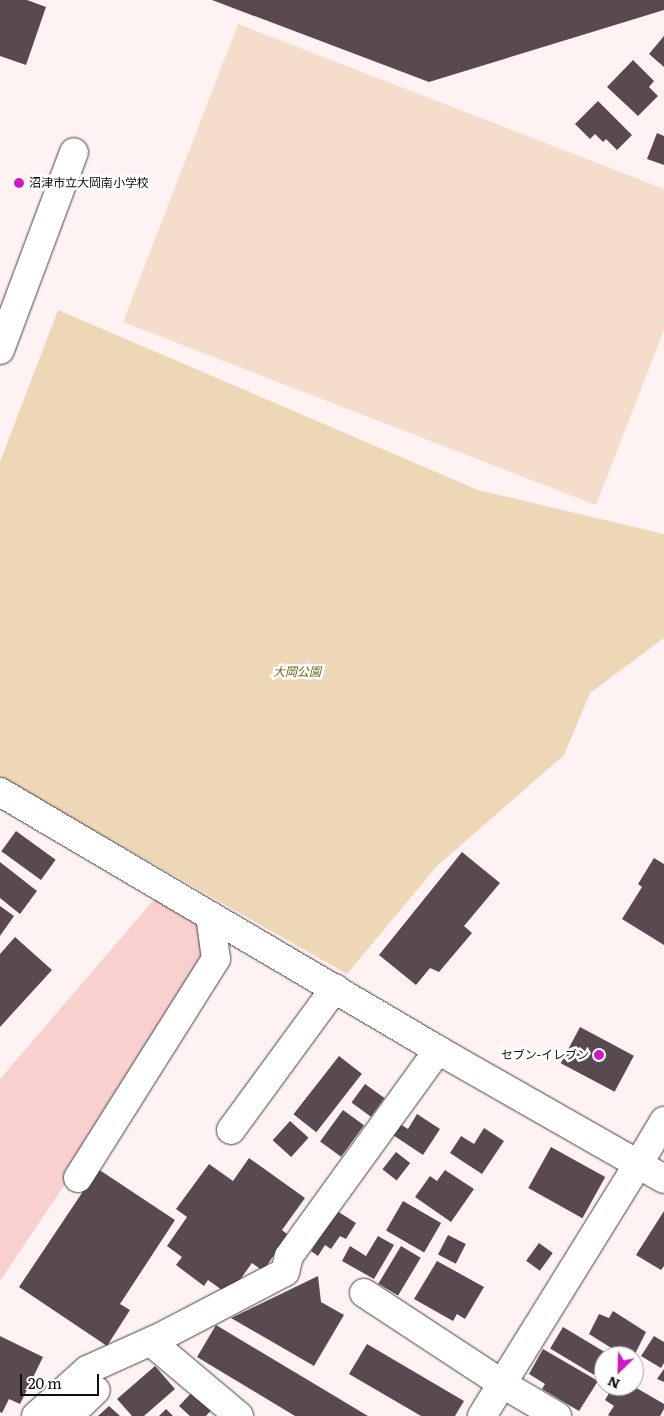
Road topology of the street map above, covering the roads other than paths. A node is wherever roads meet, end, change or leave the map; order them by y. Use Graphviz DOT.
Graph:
graph roads {
  1 [pos="74,152"];
  2 [pos="0,350"];
  3 [pos="0,792"];
  4 [pos="210,915"];
  5 [pos="336,988"];
  6 [pos="438,1050"];
  7 [pos="664,1121"];
  8 [pos="231,1130"];
  9 [pos="639,1163"];
  10 [pos="78,1178"];
  11 [pos="664,1179"];
  12 [pos="364,1293"];
  13 [pos="156,1339"];
  14 [pos="501,1383"];
  15 [pos="96,1390"];
  16 [pos="36,1416"];
  17 [pos="70,1416"];
  18 [pos="239,1416"];
  19 [pos="482,1416"];
  20 [pos="557,1416"];
  1 -- 2 [label="street"];
  3 -- 4 [label="street"];
  4 -- 5 [label="street"];
  4 -- 10 [label="street"];
  5 -- 6 [label="street"];
  5 -- 8 [label="street"];
  6 -- 9 [label="street"];
  6 -- 13 [label="street"];
  7 -- 9 [label="street"];
  9 -- 11 [label="street"];
  9 -- 14 [label="street"];
  12 -- 14 [label="street"];
  13 -- 16 [label="street"];
  13 -- 18 [label="street"];
  14 -- 19 [label="street"];
  14 -- 20 [label="street"];
  15 -- 17 [label="street"];
}
